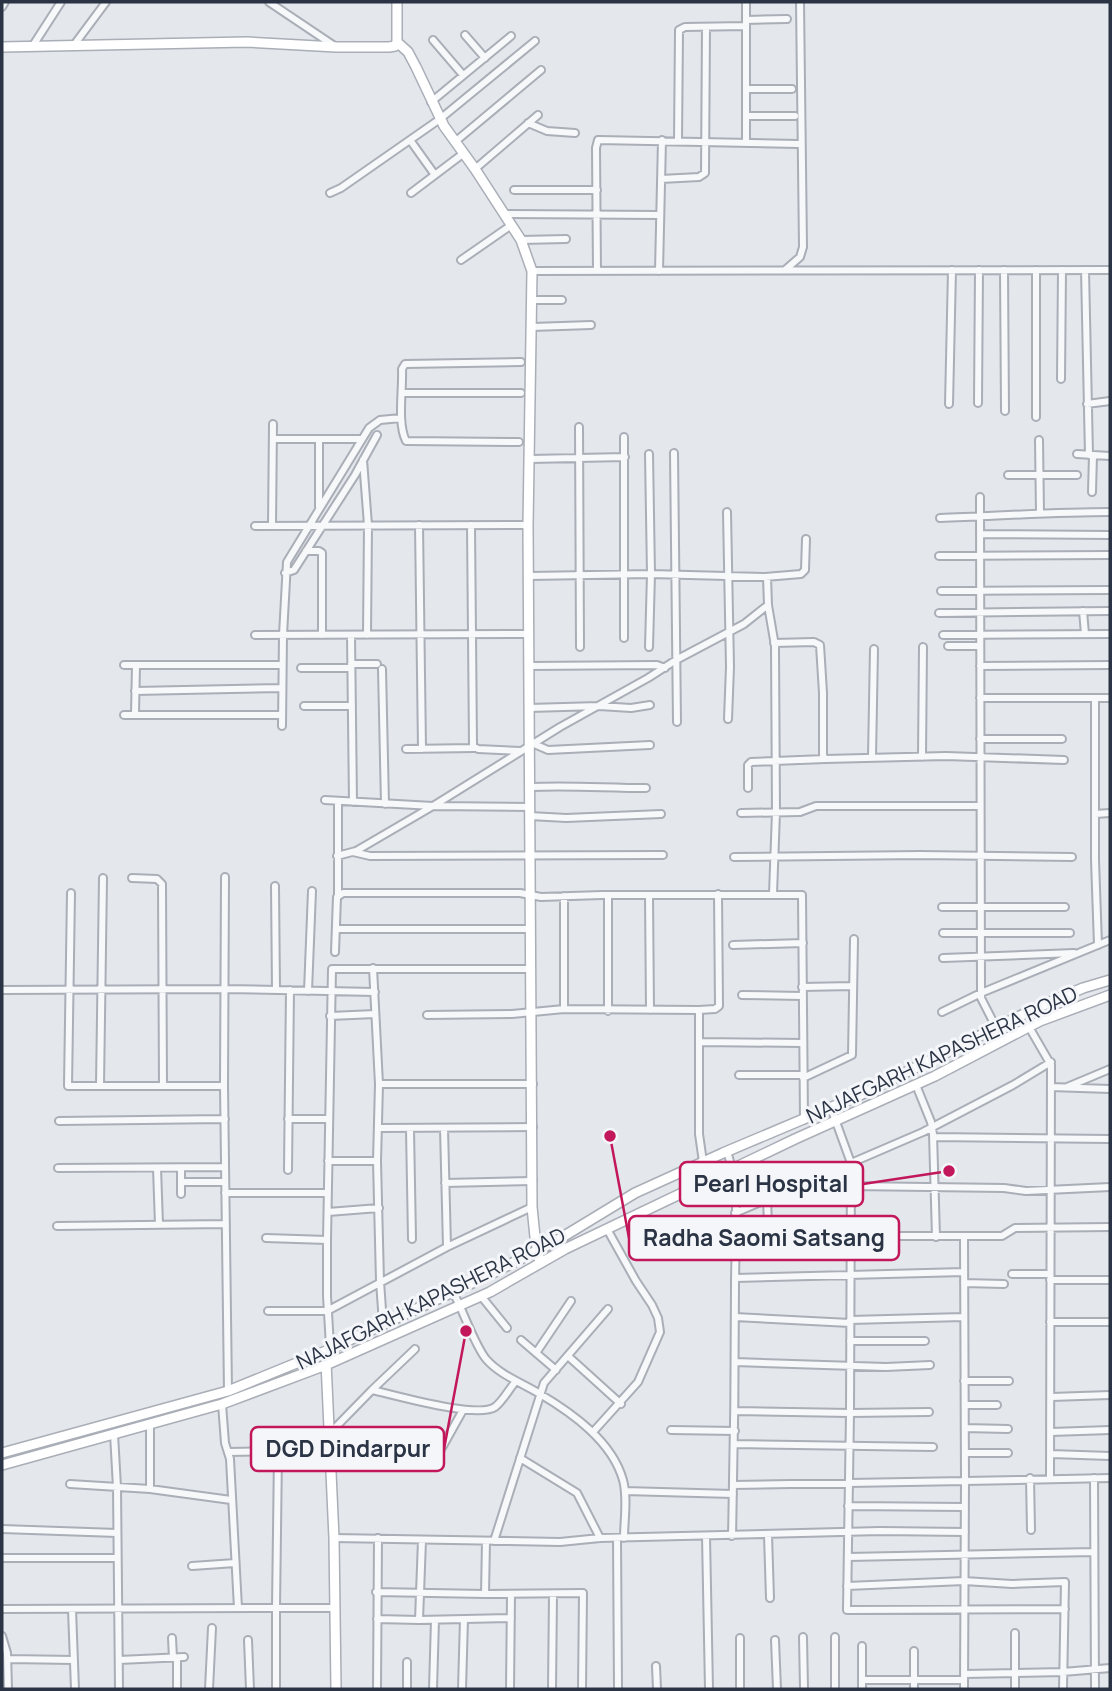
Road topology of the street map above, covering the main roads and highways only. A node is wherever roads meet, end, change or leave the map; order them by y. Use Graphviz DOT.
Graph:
graph roads {
  1 [pos="395,3"];
  2 [pos="397,42"];
  3 [pos="2,47"];
  4 [pos="1110,980"];
  5 [pos="1110,995"];
  6 [pos="1034,1009"];
  7 [pos="1040,1021"];
  8 [pos="537,1250"];
  9 [pos="540,1263"];
  10 [pos="328,1350"];
  11 [pos="329,1364"];
  12 [pos="199,1399"];
  13 [pos="201,1411"];
  14 [pos="53,1440"];
  15 [pos="21,1448"];
  16 [pos="54,1450"];
  17 [pos="2,1453"];
  18 [pos="22,1459"];
  19 [pos="2,1465"];
  20 [pos="336,1689"];
  1 -- 2 [label="main road"];
  2 -- 3 [label="main road"];
  2 -- 8 [label="main road"];
  4 -- 6 [label="main road, NAJAFGARH KAPASHERA ROAD"];
  5 -- 7 [label="main road, NAJAFGARH KAPASHERA ROAD"];
  6 -- 7 [label="main road"];
  6 -- 8 [label="main road, NAJAFGARH KAPASHERA ROAD"];
  7 -- 9 [label="main road, NAJAFGARH KAPASHERA ROAD"];
  8 -- 9 [label="main road"];
  8 -- 10 [label="main road, NAJAFGARH KAPASHERA ROAD"];
  9 -- 11 [label="main road, NAJAFGARH KAPASHERA ROAD"];
  10 -- 11 [label="main road"];
  10 -- 12 [label="main road, NAJAFGARH KAPASHERA ROAD"];
  11 -- 13 [label="main road, NAJAFGARH KAPASHERA ROAD"];
  11 -- 20 [label="main road"];
  12 -- 13 [label="main road"];
  12 -- 14 [label="main road, NAJAFGARH KAPASHERA ROAD"];
  13 -- 16 [label="main road, NAJAFGARH KAPASHERA ROAD"];
  14 -- 15 [label="main road, NAJAFGARH KAPASHERA ROAD"];
  14 -- 16 [label="main road"];
  15 -- 17 [label="main road, NAJAFGARH KAPASHERA ROAD"];
  15 -- 18 [label="main road"];
  16 -- 18 [label="main road, NAJAFGARH KAPASHERA ROAD"];
  18 -- 19 [label="main road, NAJAFGARH KAPASHERA ROAD"];
}
